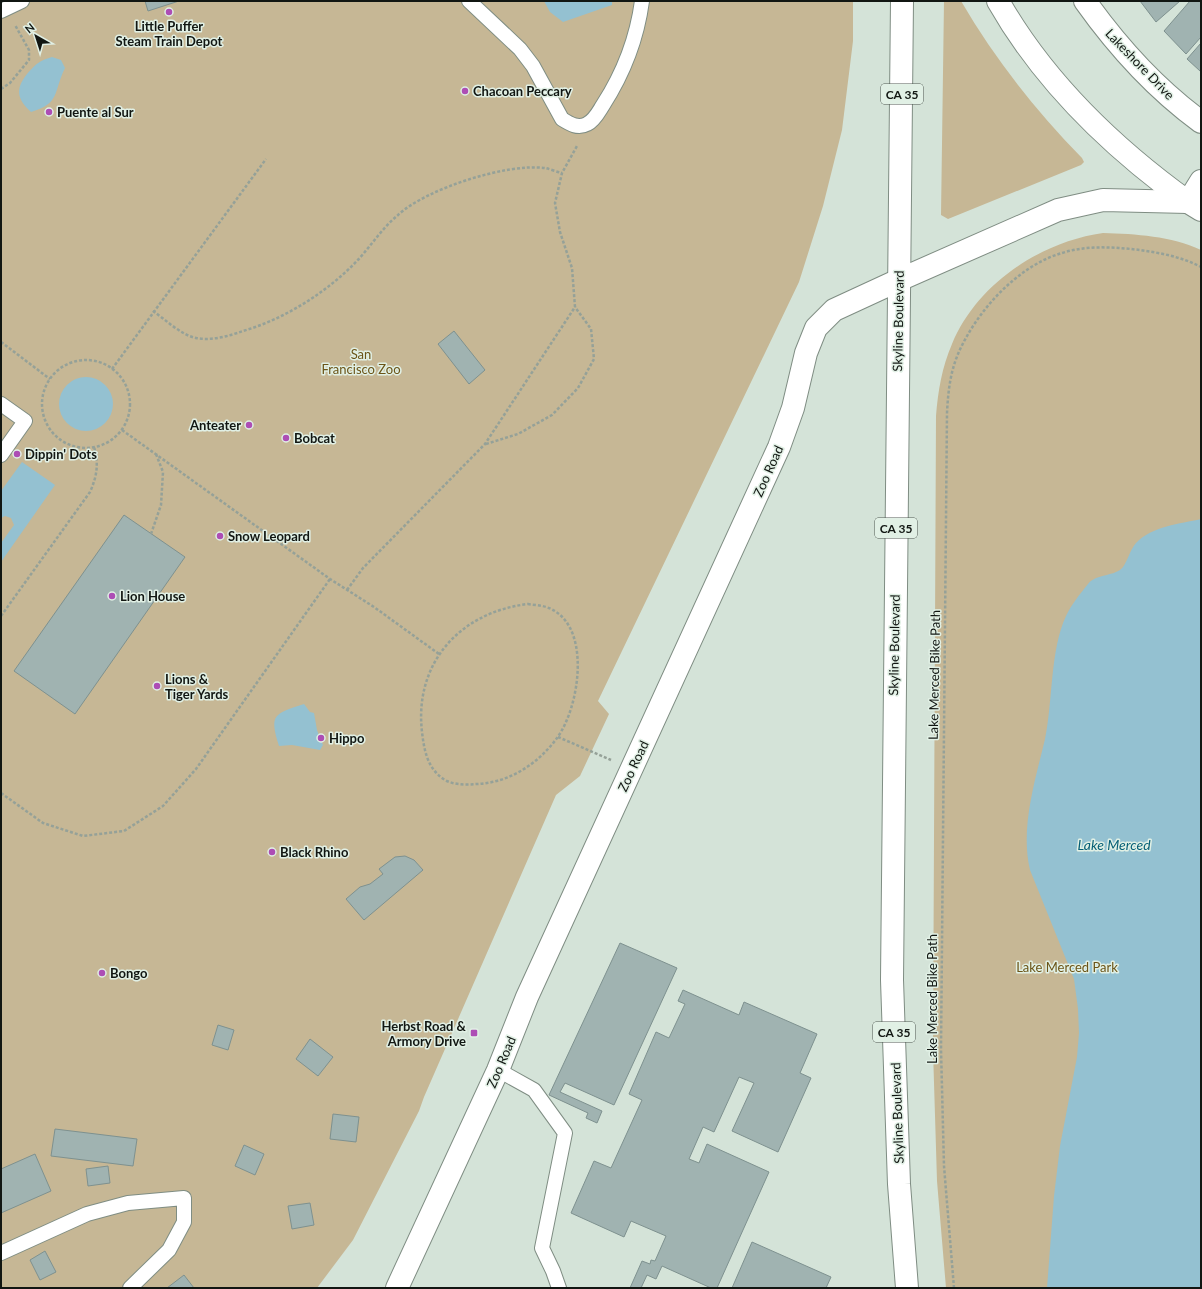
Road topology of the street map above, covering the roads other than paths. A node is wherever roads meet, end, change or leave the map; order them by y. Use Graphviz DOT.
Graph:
graph roads {
  1 [pos="22,1"];
  2 [pos="469,1"];
  3 [pos="642,1"];
  4 [pos="902,1"];
  5 [pos="998,1"];
  6 [pos="1085,1"];
  7 [pos="2,11"];
  8 [pos="1201,122"];
  9 [pos="1201,180"];
  10 [pos="1195,206"];
  11 [pos="899,280"];
  12 [pos="1,404"];
  13 [pos="1,455"];
  14 [pos="498,1070"];
  15 [pos="1,1253"];
  16 [pos="130,1288"];
  17 [pos="397,1288"];
  18 [pos="559,1288"];
  19 [pos="907,1288"];
  1 -- 7 [label="lane"];
  2 -- 3 [label="lane"];
  4 -- 11 [label="main road, Skyline Boulevard / CA 35"];
  5 -- 10 [label="main road"];
  6 -- 8 [label="main road, Lakeshore Drive"];
  9 -- 10 [label="main road"];
  10 -- 11 [label="main road, Zoo Road"];
  11 -- 14 [label="main road, Zoo Road"];
  11 -- 19 [label="main road, Skyline Boulevard / CA 35"];
  12 -- 13 [label="lane"];
  14 -- 17 [label="main road, Zoo Road"];
  14 -- 18 [label="lane"];
  15 -- 16 [label="lane"];
}
